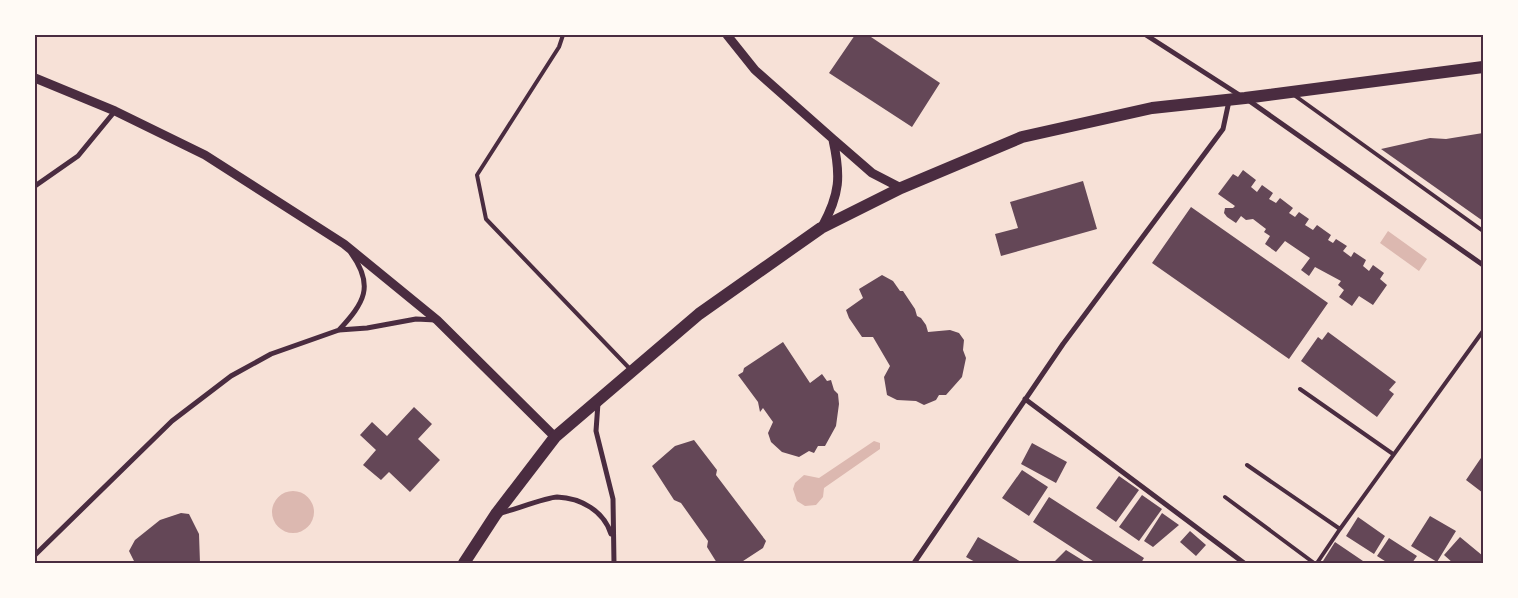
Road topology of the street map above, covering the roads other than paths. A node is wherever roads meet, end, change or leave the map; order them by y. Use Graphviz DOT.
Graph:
graph roads {
  1 [pos="563,35"];
  2 [pos="726,35"];
  3 [pos="1146,35"];
  4 [pos="1483,67"];
  5 [pos="35,78"];
  6 [pos="1290,92"];
  7 [pos="1246,98"];
  8 [pos="1229,100"];
  9 [pos="115,111"];
  10 [pos="833,140"];
  11 [pos="35,186"];
  12 [pos="901,188"];
  13 [pos="821,228"];
  14 [pos="1483,231"];
  15 [pos="344,244"];
  16 [pos="1483,265"];
  17 [pos="438,320"];
  18 [pos="339,330"];
  19 [pos="1483,330"];
  20 [pos="632,371"];
  21 [pos="1300,390"];
  22 [pos="1025,399"];
  23 [pos="598,400"];
  24 [pos="555,437"];
  25 [pos="1393,454"];
  26 [pos="1247,465"];
  27 [pos="1225,497"];
  28 [pos="496,514"];
  29 [pos="1340,529"];
  30 [pos="612,537"];
  31 [pos="35,555"];
  32 [pos="464,563"];
  33 [pos="614,563"];
  34 [pos="914,563"];
  35 [pos="1244,563"];
  36 [pos="1315,563"];
  1 -- 20 [label="lane"];
  2 -- 10 [label="street"];
  3 -- 7 [label="street"];
  4 -- 6 [label="main road"];
  5 -- 9 [label="street"];
  6 -- 7 [label="main road"];
  6 -- 14 [label="lane"];
  7 -- 8 [label="main road"];
  7 -- 16 [label="street"];
  8 -- 12 [label="main road"];
  8 -- 22 [label="street"];
  9 -- 11 [label="street"];
  9 -- 15 [label="street"];
  10 -- 12 [label="street"];
  10 -- 13 [label="street"];
  12 -- 13 [label="main road"];
  13 -- 20 [label="main road"];
  15 -- 17 [label="street"];
  15 -- 18 [label="street"];
  17 -- 18 [label="street"];
  17 -- 24 [label="street"];
  18 -- 31 [label="street"];
  19 -- 25 [label="lane"];
  20 -- 23 [label="main road"];
  21 -- 25 [label="lane"];
  22 -- 34 [label="street"];
  22 -- 35 [label="street"];
  23 -- 24 [label="main road"];
  23 -- 30 [label="street"];
  24 -- 28 [label="main road"];
  25 -- 29 [label="lane"];
  26 -- 29 [label="lane"];
  27 -- 36 [label="lane"];
  28 -- 30 [label="street"];
  28 -- 32 [label="main road"];
  29 -- 36 [label="lane"];
  30 -- 33 [label="street"];
}
